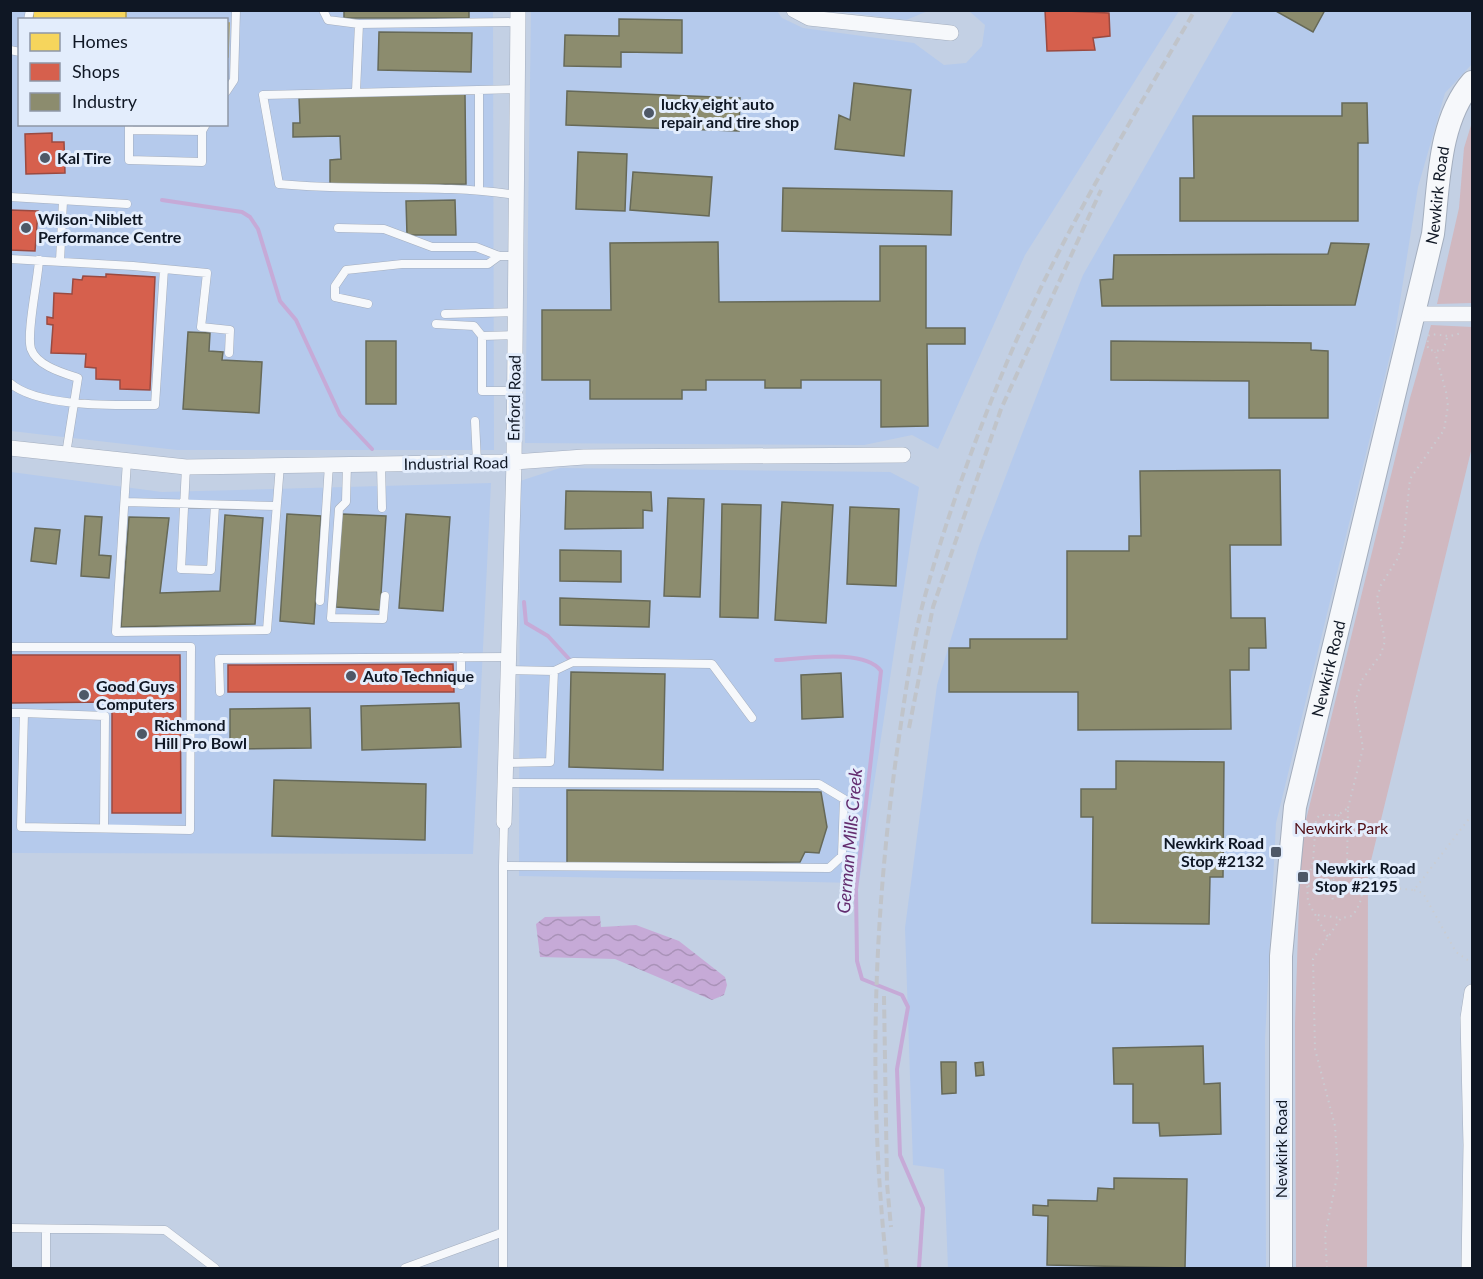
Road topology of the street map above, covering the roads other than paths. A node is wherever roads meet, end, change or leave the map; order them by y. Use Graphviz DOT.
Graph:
graph roads {
  1 [pos="236,10"];
  2 [pos="323,10"];
  3 [pos="794,10"];
  4 [pos="518,16"];
  5 [pos="359,24"];
  6 [pos="951,33"];
  7 [pos="1473,82"];
  8 [pos="228,89"];
  9 [pos="517,89"];
  10 [pos="479,90"];
  11 [pos="356,91"];
  12 [pos="129,127"];
  13 [pos="204,128"];
  14 [pos="479,189"];
  15 [pos="516,195"];
  16 [pos="10,197"];
  17 [pos="63,201"];
  18 [pos="127,204"];
  19 [pos="338,228"];
  20 [pos="498,256"];
  21 [pos="516,256"];
  22 [pos="10,259"];
  23 [pos="39,260"];
  24 [pos="60,261"];
  25 [pos="164,269"];
  26 [pos="368,304"];
  27 [pos="515,312"];
  28 [pos="445,314"];
  29 [pos="1414,314"];
  30 [pos="1473,314"];
  31 [pos="436,324"];
  32 [pos="515,335"];
  33 [pos="482,336"];
  34 [pos="229,353"];
  35 [pos="10,383"];
  36 [pos="514,391"];
  37 [pos="73,403"];
  38 [pos="475,421"];
  39 [pos="10,448"];
  40 [pos="66,454"];
  41 [pos="903,455"];
  42 [pos="127,461"];
  43 [pos="477,462"];
  44 [pos="514,462"];
  45 [pos="347,464"];
  46 [pos="381,464"];
  47 [pos="280,465"];
  48 [pos="329,465"];
  49 [pos="186,467"];
  50 [pos="124,502"];
  51 [pos="184,504"];
  52 [pos="215,505"];
  53 [pos="276,506"];
  54 [pos="382,507"];
  55 [pos="385,596"];
  56 [pos="320,601"];
  57 [pos="191,631"];
  58 [pos="10,647"];
  59 [pos="191,647"];
  60 [pos="461,657"];
  61 [pos="508,663"];
  62 [pos="554,671"];
  63 [pos="461,685"];
  64 [pos="220,693"];
  65 [pos="10,713"];
  66 [pos="24,713"];
  67 [pos="752,718"];
  68 [pos="505,763"];
  69 [pos="505,783"];
  70 [pos="504,822"];
  71 [pos="104,828"];
  72 [pos="503,866"];
  73 [pos="1473,992"];
  74 [pos="10,1228"];
  75 [pos="46,1229"];
  76 [pos="501,1233"];
  77 [pos="46,1269"];
  78 [pos="215,1269"];
  79 [pos="405,1269"];
  80 [pos="503,1269"];
  81 [pos="1281,1269"];
  82 [pos="1469,1269"];
  1 -- 8 [label="lane"];
  2 -- 5 [label="lane"];
  3 -- 6 [label="street"];
  4 -- 5 [label="lane"];
  4 -- 9 [label="street, Enford Road"];
  5 -- 11 [label="lane"];
  7 -- 29 [label="street, Newkirk Road"];
  9 -- 10 [label="lane"];
  9 -- 15 [label="street, Enford Road"];
  10 -- 11 [label="lane"];
  10 -- 14 [label="lane"];
  11 -- 14 [label="lane"];
  12 -- 13 [label="lane"];
  12 -- 13 [label="lane"];
  14 -- 15 [label="lane"];
  15 -- 21 [label="street, Enford Road"];
  16 -- 17 [label="lane"];
  17 -- 18 [label="lane"];
  17 -- 24 [label="lane"];
  19 -- 20 [label="lane"];
  20 -- 21 [label="lane"];
  20 -- 26 [label="lane"];
  21 -- 27 [label="street, Enford Road"];
  22 -- 23 [label="lane"];
  23 -- 24 [label="lane"];
  23 -- 37 [label="lane"];
  24 -- 25 [label="lane"];
  25 -- 34 [label="lane"];
  25 -- 37 [label="lane"];
  27 -- 28 [label="lane"];
  27 -- 32 [label="street, Enford Road"];
  29 -- 30 [label="street"];
  29 -- 81 [label="street, Newkirk Road"];
  31 -- 33 [label="lane"];
  32 -- 33 [label="lane"];
  32 -- 36 [label="street, Enford Road"];
  33 -- 36 [label="lane"];
  35 -- 37 [label="lane"];
  36 -- 44 [label="street, Enford Road"];
  37 -- 40 [label="lane"];
  38 -- 43 [label="lane"];
  39 -- 40 [label="street, Industrial Road"];
  40 -- 42 [label="street, Industrial Road"];
  41 -- 44 [label="street, Industrial Road"];
  42 -- 49 [label="street, Industrial Road"];
  42 -- 50 [label="lane"];
  43 -- 44 [label="street, Industrial Road"];
  43 -- 46 [label="street, Industrial Road"];
  44 -- 61 [label="street, Enford Road"];
  45 -- 46 [label="street, Industrial Road"];
  45 -- 48 [label="street, Industrial Road"];
  45 -- 55 [label="lane"];
  46 -- 54 [label="lane"];
  47 -- 48 [label="street, Industrial Road"];
  47 -- 49 [label="street, Industrial Road"];
  47 -- 53 [label="lane"];
  48 -- 56 [label="lane"];
  49 -- 51 [label="lane"];
  50 -- 51 [label="lane"];
  50 -- 57 [label="lane"];
  51 -- 52 [label="lane"];
  51 -- 52 [label="lane"];
  52 -- 53 [label="lane"];
  53 -- 57 [label="lane"];
  57 -- 59 [label="lane"];
  58 -- 59 [label="lane"];
  59 -- 71 [label="lane"];
  60 -- 61 [label="lane"];
  60 -- 63 [label="lane"];
  60 -- 64 [label="lane"];
  61 -- 62 [label="lane"];
  61 -- 68 [label="street, Enford Road"];
  62 -- 67 [label="lane"];
  62 -- 68 [label="lane"];
  65 -- 66 [label="lane"];
  66 -- 71 [label="lane"];
  66 -- 71 [label="lane"];
  68 -- 69 [label="street, Enford Road"];
  69 -- 70 [label="street, Enford Road"];
  69 -- 72 [label="lane"];
  70 -- 72 [label="lane"];
  72 -- 76 [label="lane"];
  73 -- 82 [label="street"];
  74 -- 75 [label="lane"];
  75 -- 77 [label="lane"];
  75 -- 78 [label="lane"];
  76 -- 79 [label="lane"];
  76 -- 80 [label="lane"];
}
